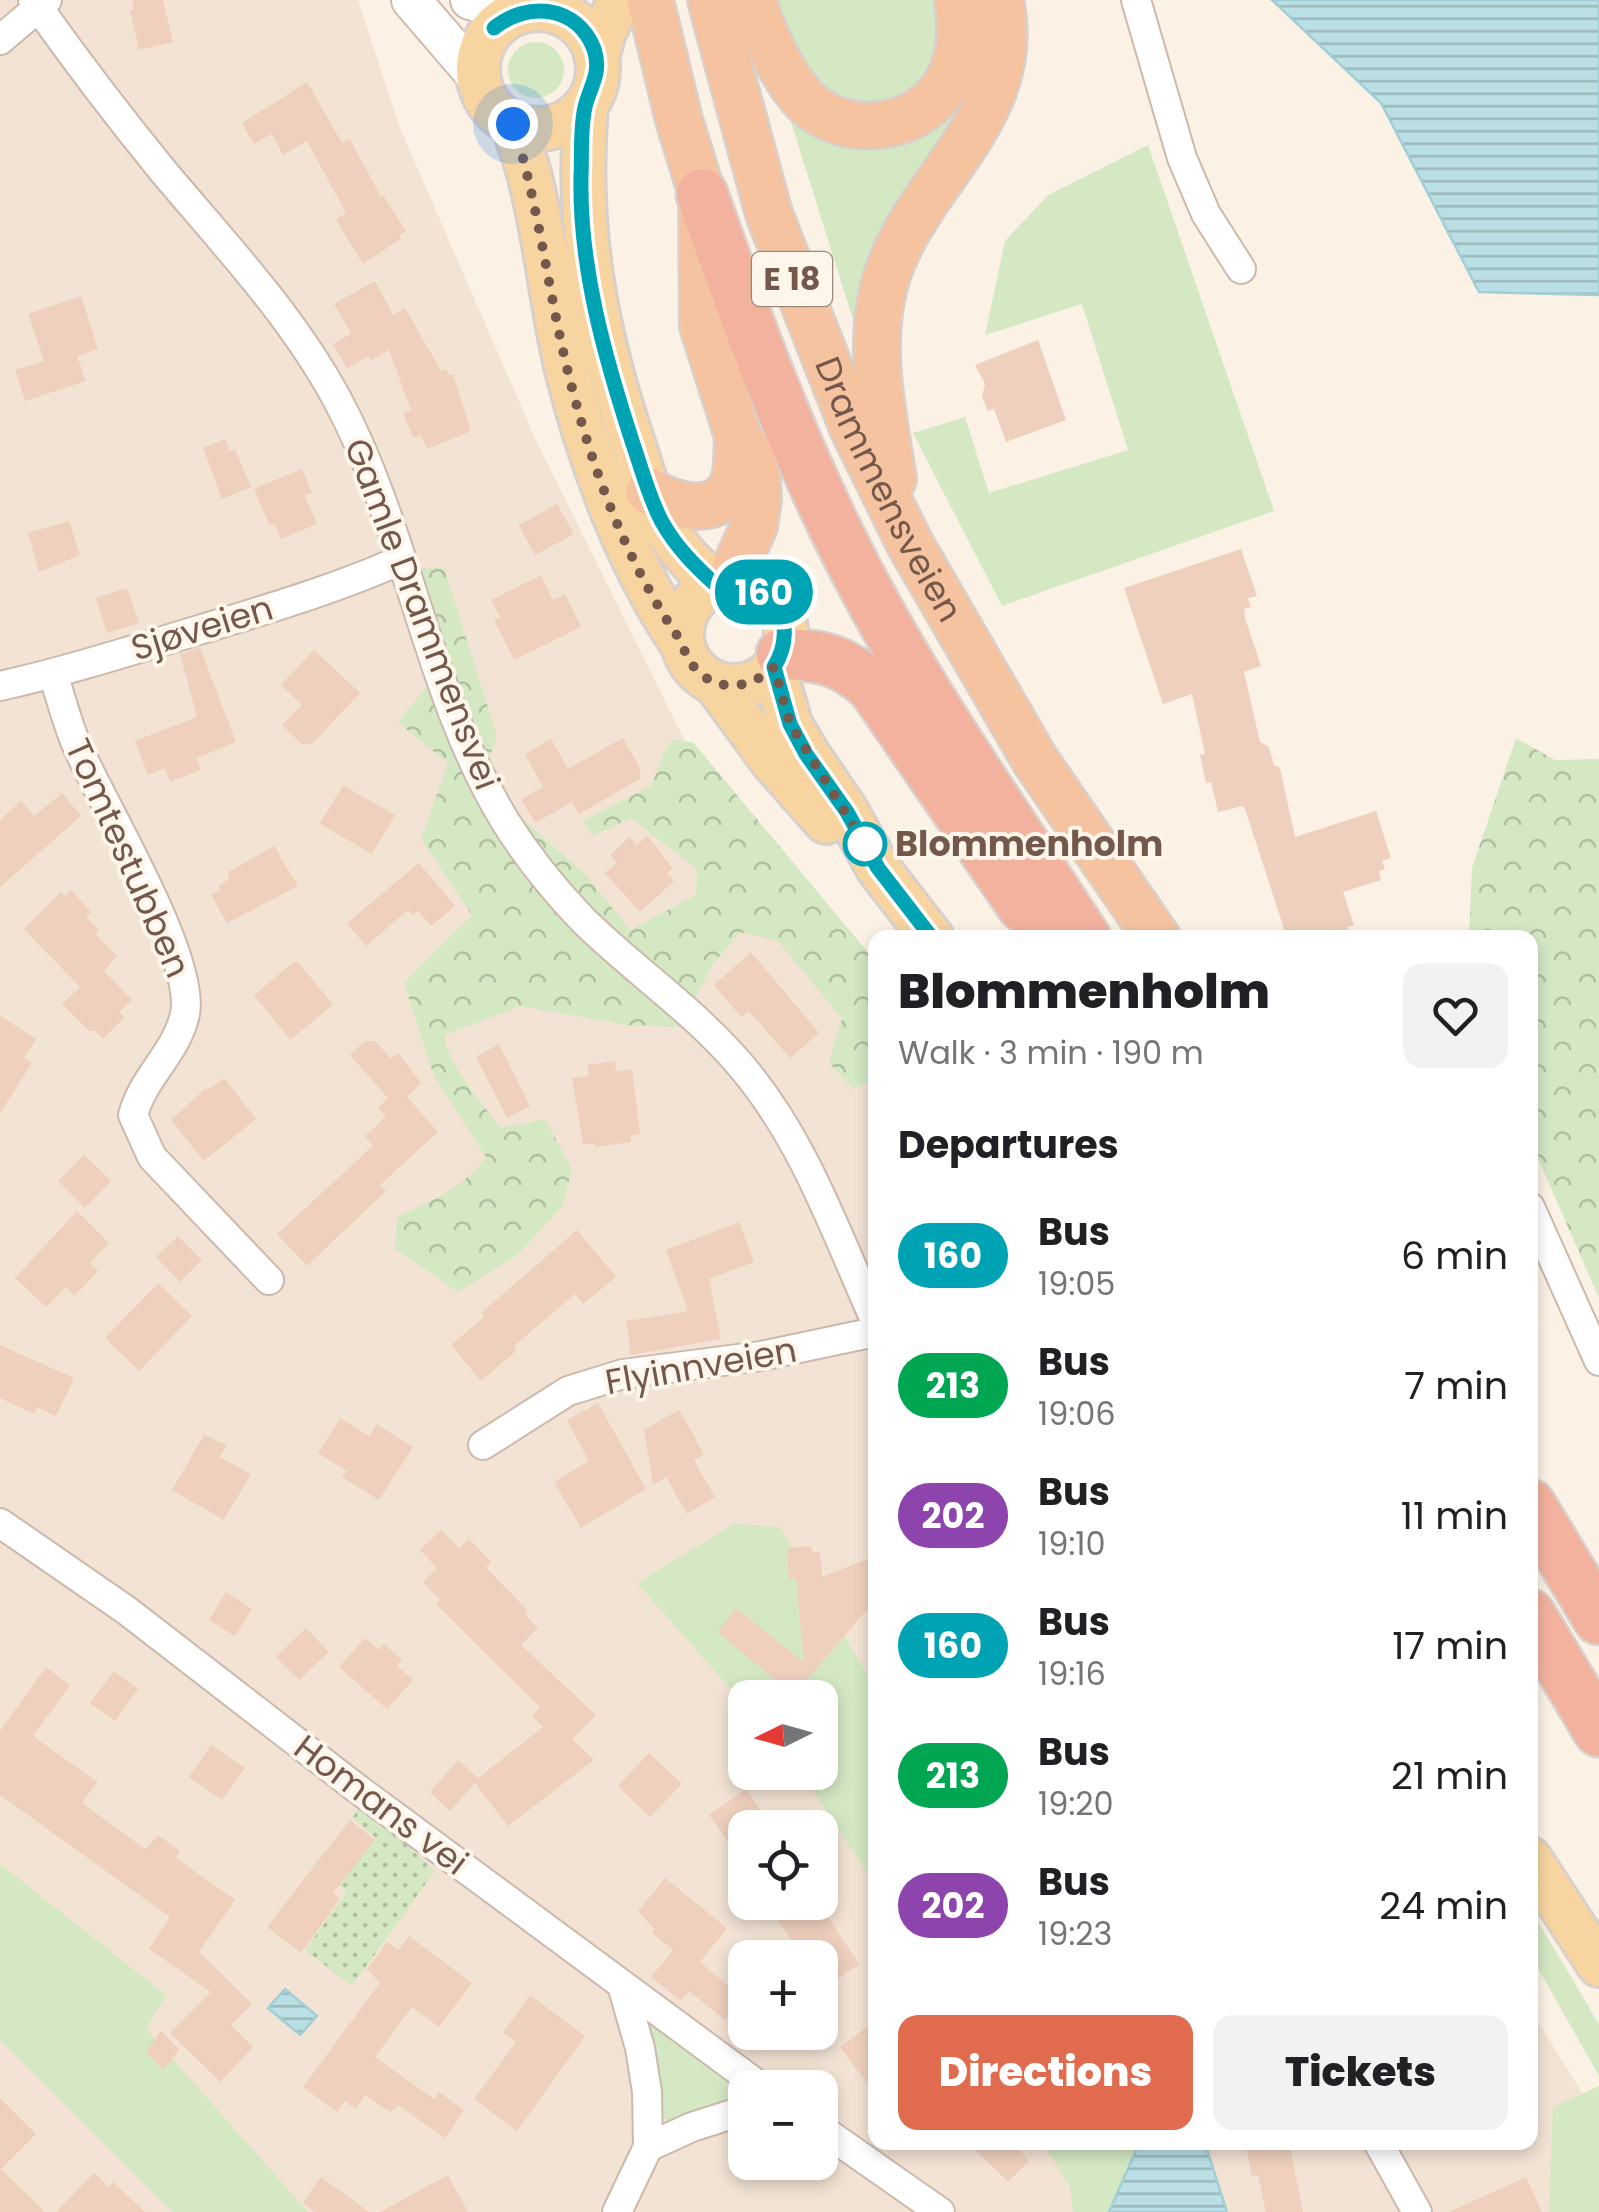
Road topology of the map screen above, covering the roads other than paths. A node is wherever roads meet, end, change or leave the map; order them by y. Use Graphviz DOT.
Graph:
graph roads {
  1 [pos="411,0"];
  2 [pos="470,0"];
  3 [pos="620,0"];
  4 [pos="710,0"];
  5 [pos="752,0"];
  6 [pos="958,0"];
  7 [pos="1000,0"];
  8 [pos="1136,0"];
  9 [pos="39,2"];
  10 [pos="533,8"];
  11 [pos="654,19"];
  12 [pos="0,40"];
  13 [pos="597,59"];
  14 [pos="479,79"];
  15 [pos="586,105"];
  16 [pos="513,124"];
  17 [pos="702,194"];
  18 [pos="1241,268"];
  19 [pos="738,436"];
  20 [pos="649,491"];
  21 [pos="910,544"];
  22 [pos="401,560"];
  23 [pos="723,584"];
  24 [pos="682,644"];
  25 [pos="778,661"];
  26 [pos="53,674"];
  27 [pos="714,682"];
  28 [pos="0,686"];
  29 [pos="878,868"];
  30 [pos="926,930"];
  31 [pos="1058,930"];
  32 [pos="1080,930"];
  33 [pos="1152,930"];
  34 [pos="1538,1225"];
  35 [pos="269,1280"];
  36 [pos="868,1304"];
  37 [pos="868,1333"];
  38 [pos="1599,1361"];
  39 [pos="483,1445"];
  40 [pos="1538,1518"];
  41 [pos="0,1523"];
  42 [pos="1599,1619"];
  43 [pos="1538,1628"];
  44 [pos="1599,1730"];
  45 [pos="1538,1871"];
  46 [pos="1599,1965"];
  47 [pos="622,1985"];
  48 [pos="738,2070"];
  49 [pos="728,2115"];
  50 [pos="838,2141"];
  51 [pos="648,2147"];
  52 [pos="1382,2150"];
  53 [pos="618,2212"];
  54 [pos="940,2212"];
  55 [pos="1417,2212"];
  1 -- 14 [label="main road"];
  2 -- 10 [label="main road"];
  3 -- 13 [label="main road"];
  4 -- 21 [label="highway, Drammensveien / E 18"];
  5 -- 6 [label="highway"];
  7 -- 21 [label="highway, E 18"];
  8 -- 18 [label="street"];
  9 -- 12 [label="street"];
  9 -- 22 [label="street, Gamle Drammensvei"];
  10 -- 13 [label="main road"];
  10 -- 14 [label="main road"];
  11 -- 17 [label="highway, Drammensveien / E 18"];
  13 -- 15 [label="main road"];
  14 -- 16 [label="main road"];
  15 -- 16 [label="main road"];
  15 -- 20 [label="main road"];
  16 -- 24 [label="main road"];
  17 -- 19 [label="highway, E 18"];
  17 -- 32 [label="highway, Drammensveien / E 18"];
  19 -- 20 [label="highway, E 18"];
  19 -- 23 [label="highway, E 18"];
  20 -- 23 [label="main road"];
  21 -- 33 [label="highway, Drammensveien / E 18"];
  22 -- 26 [label="street, Sjøveien"];
  22 -- 36 [label="street, Gamle Drammensvei"];
  23 -- 24 [label="main road"];
  23 -- 25 [label="main road"];
  24 -- 27 [label="main road"];
  25 -- 27 [label="main road"];
  25 -- 29 [label="main road"];
  25 -- 31 [label="highway"];
  26 -- 28 [label="street, Sjøveien"];
  26 -- 35 [label="street, Tomtestubben"];
  27 -- 29 [label="main road"];
  29 -- 30 [label="main road"];
  34 -- 38 [label="street"];
  37 -- 39 [label="street, Flyinnveien"];
  40 -- 42 [label="highway"];
  41 -- 47 [label="street, Homans vei"];
  43 -- 44 [label="highway"];
  45 -- 46 [label="main road"];
  47 -- 48 [label="street, Homans vei"];
  47 -- 51 [label="street"];
  49 -- 51 [label="street"];
  50 -- 54 [label="street"];
  51 -- 53 [label="street"];
  52 -- 55 [label="street"];
}
